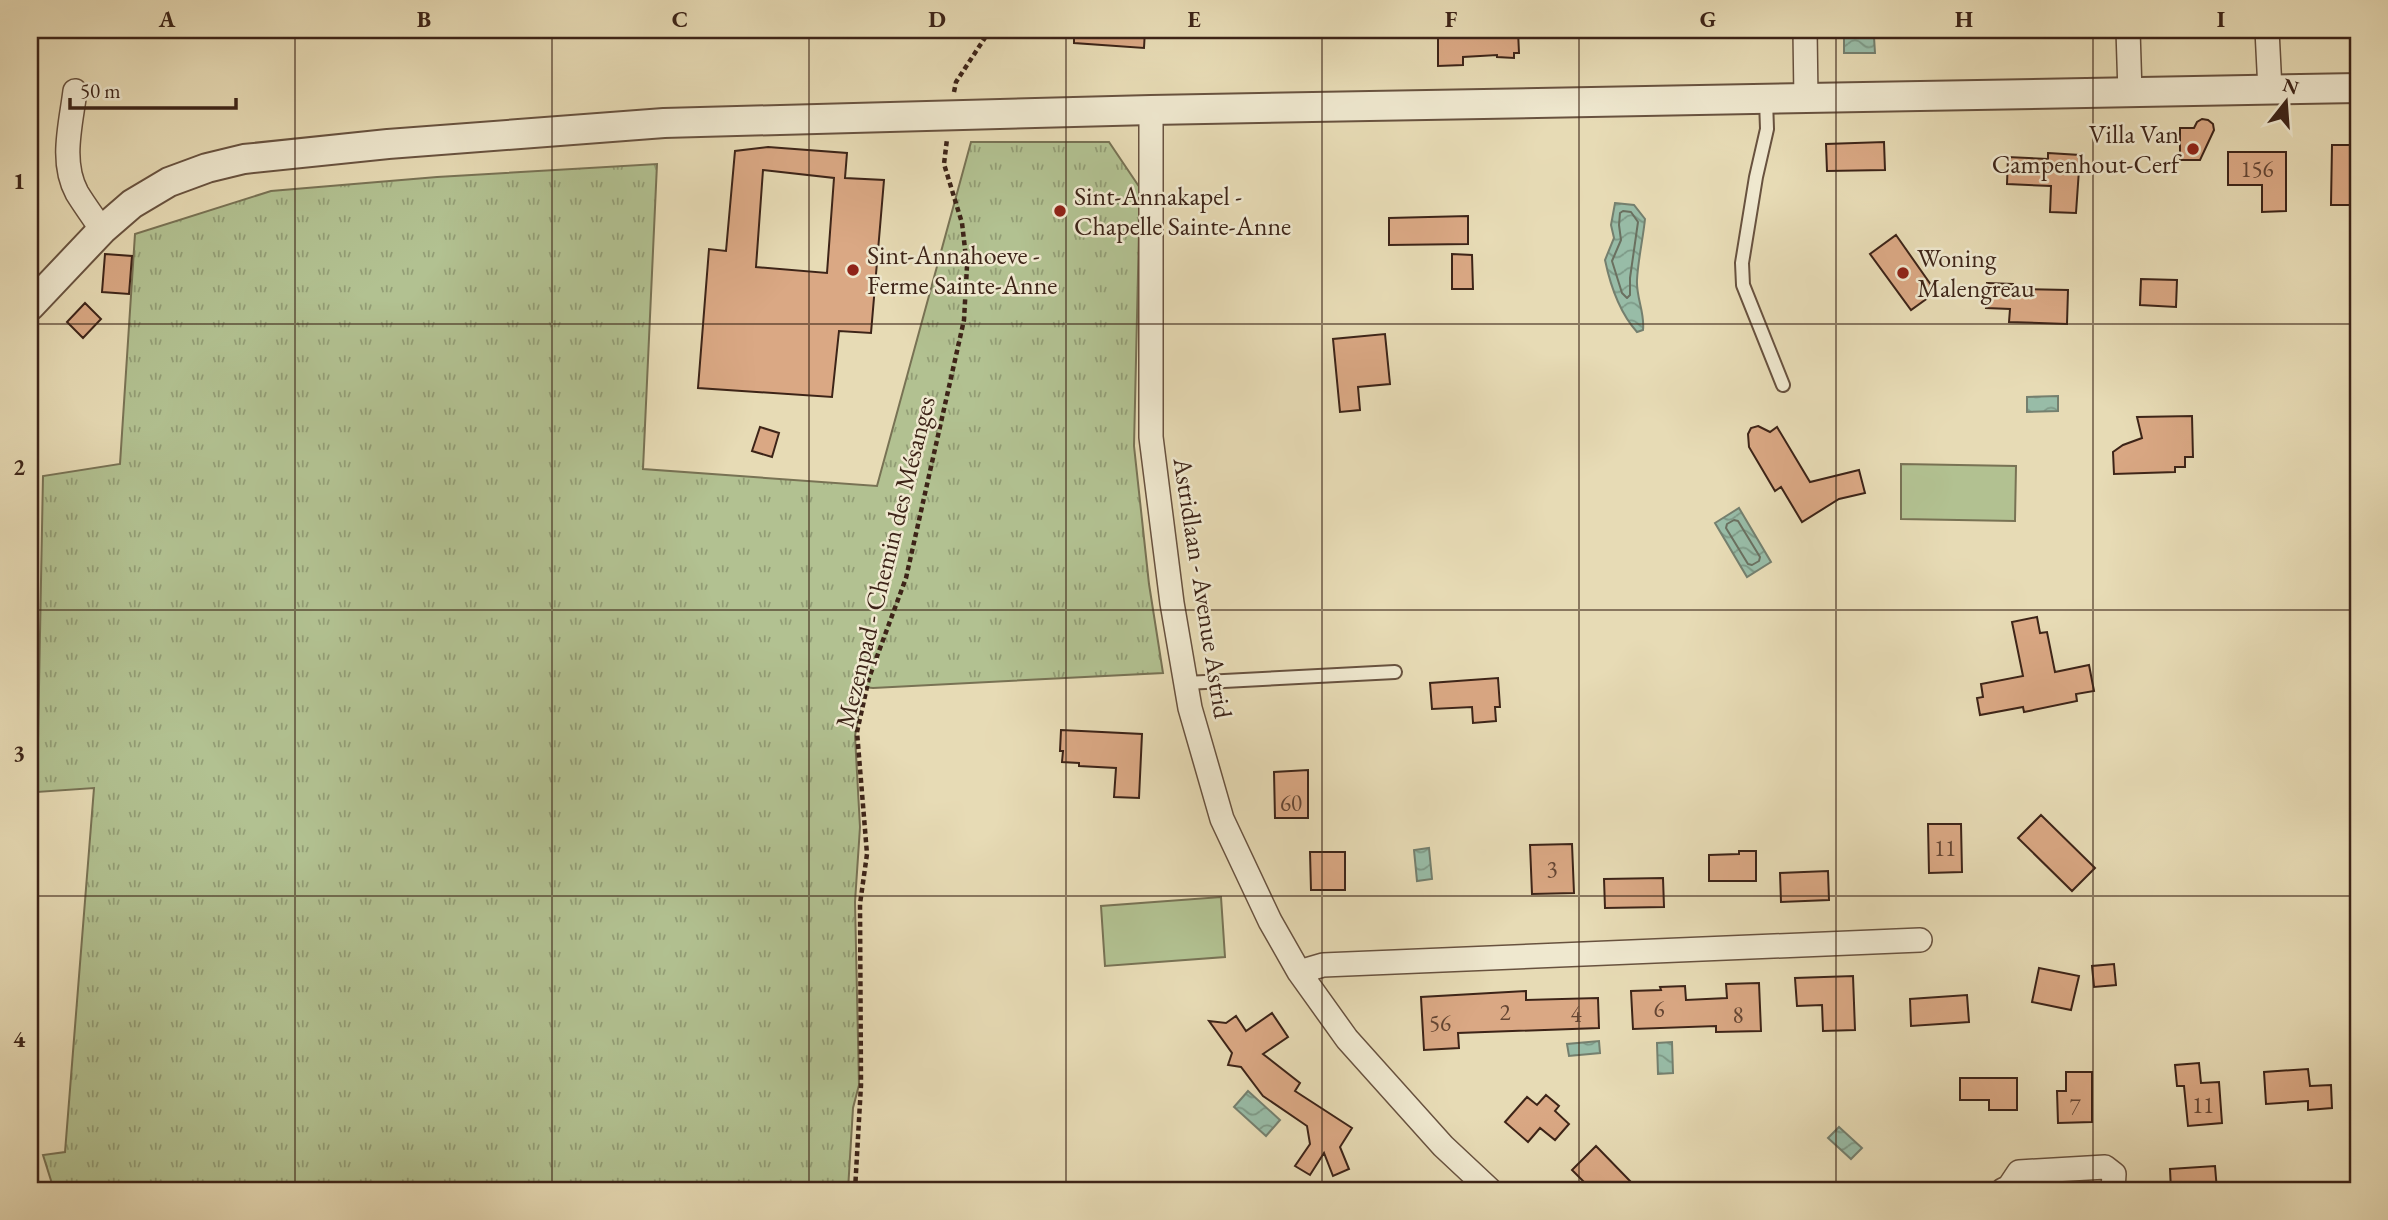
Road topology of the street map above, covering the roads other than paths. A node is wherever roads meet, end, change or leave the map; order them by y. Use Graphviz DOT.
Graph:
graph roads {
  1 [pos="1805,30"];
  2 [pos="2128,30"];
  3 [pos="2267,30"];
  4 [pos="2358,88"];
  5 [pos="75,90"];
  6 [pos="2270,90"];
  7 [pos="2130,93"];
  8 [pos="1806,99"];
  9 [pos="1766,100"];
  10 [pos="1151,110"];
  11 [pos="102,230"];
  12 [pos="30,306"];
  13 [pos="1783,385"];
  14 [pos="1395,672"];
  15 [pos="1186,683"];
  16 [pos="1920,940"];
  17 [pos="1300,972"];
  18 [pos="2008,1189"];
  19 [pos="1490,1190"];
  20 [pos="2113,1190"];
  1 -- 8 [label="street"];
  2 -- 7 [label="street"];
  3 -- 6 [label="street"];
  4 -- 6 [label="street"];
  5 -- 11 [label="street"];
  6 -- 7 [label="street"];
  7 -- 8 [label="street"];
  8 -- 9 [label="street"];
  9 -- 10 [label="street"];
  9 -- 13 [label="lane"];
  10 -- 11 [label="street"];
  10 -- 15 [label="street, Astridlaan - Avenue Astrid"];
  11 -- 12 [label="street"];
  14 -- 15 [label="lane"];
  15 -- 17 [label="street, Astridlaan - Avenue Astrid"];
  16 -- 17 [label="street"];
  17 -- 19 [label="street, Astridlaan - Avenue Astrid"];
  18 -- 20 [label="street"];
}
